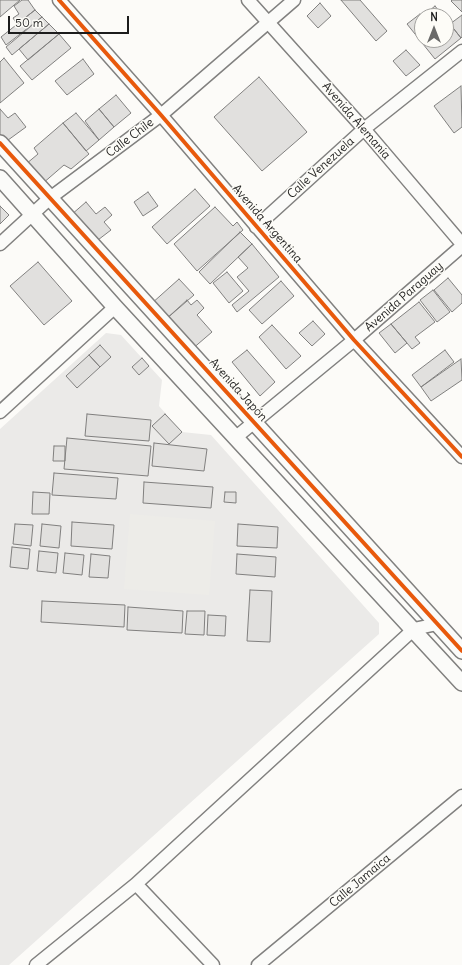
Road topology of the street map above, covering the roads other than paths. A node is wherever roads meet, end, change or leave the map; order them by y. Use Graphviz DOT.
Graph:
graph roads {
  1 [pos="59,0"];
  2 [pos="248,0"];
  3 [pos="294,0"];
  4 [pos="269,23"];
  5 [pos="462,51"];
  6 [pos="161,115"];
  7 [pos="364,129"];
  8 [pos="0,143"];
  9 [pos="0,178"];
  10 [pos="50,198"];
  11 [pos="32,213"];
  12 [pos="256,227"];
  13 [pos="0,244"];
  14 [pos="462,245"];
  15 [pos="115,307"];
  16 [pos="354,340"];
  17 [pos="0,412"];
  18 [pos="254,423"];
  19 [pos="235,438"];
  20 [pos="462,458"];
  21 [pos="437,624"];
  22 [pos="414,629"];
  23 [pos="462,651"];
  24 [pos="462,683"];
  25 [pos="462,796"];
  26 [pos="136,884"];
  27 [pos="36,965"];
  28 [pos="213,965"];
  29 [pos="258,965"];
  1 -- 6 [label="street, Avenida Argentina"];
  2 -- 4 [label="street, Avenida Alemania"];
  3 -- 4 [label="street, Calle Chile"];
  4 -- 6 [label="street, Calle Chile"];
  4 -- 7 [label="street, Avenida Alemania"];
  5 -- 7 [label="street, Calle Venezuela"];
  6 -- 10 [label="street, Calle Chile"];
  6 -- 12 [label="street, Avenida Argentina"];
  7 -- 12 [label="street, Calle Venezuela"];
  7 -- 14 [label="street, Avenida Alemania"];
  8 -- 10 [label="street, Avenida Japón"];
  9 -- 11 [label="street"];
  10 -- 11 [label="street, Calle Chile"];
  10 -- 18 [label="street, Avenida Japón"];
  11 -- 13 [label="street, Calle Chile"];
  11 -- 15 [label="street"];
  12 -- 16 [label="street, Avenida Argentina"];
  14 -- 16 [label="street, Avenida Paraguay"];
  15 -- 17 [label="street"];
  15 -- 19 [label="street"];
  16 -- 18 [label="street, Avenida Paraguay"];
  16 -- 20 [label="street, Avenida Argentina"];
  18 -- 19 [label="street, Avenida Paraguay"];
  18 -- 21 [label="street, Avenida Japón"];
  19 -- 22 [label="street"];
  21 -- 22 [label="street"];
  21 -- 23 [label="street, Avenida Japón"];
  22 -- 24 [label="street"];
  22 -- 26 [label="street"];
  25 -- 29 [label="street, Calle Jamaica"];
  26 -- 27 [label="street"];
  26 -- 28 [label="street"];
}
